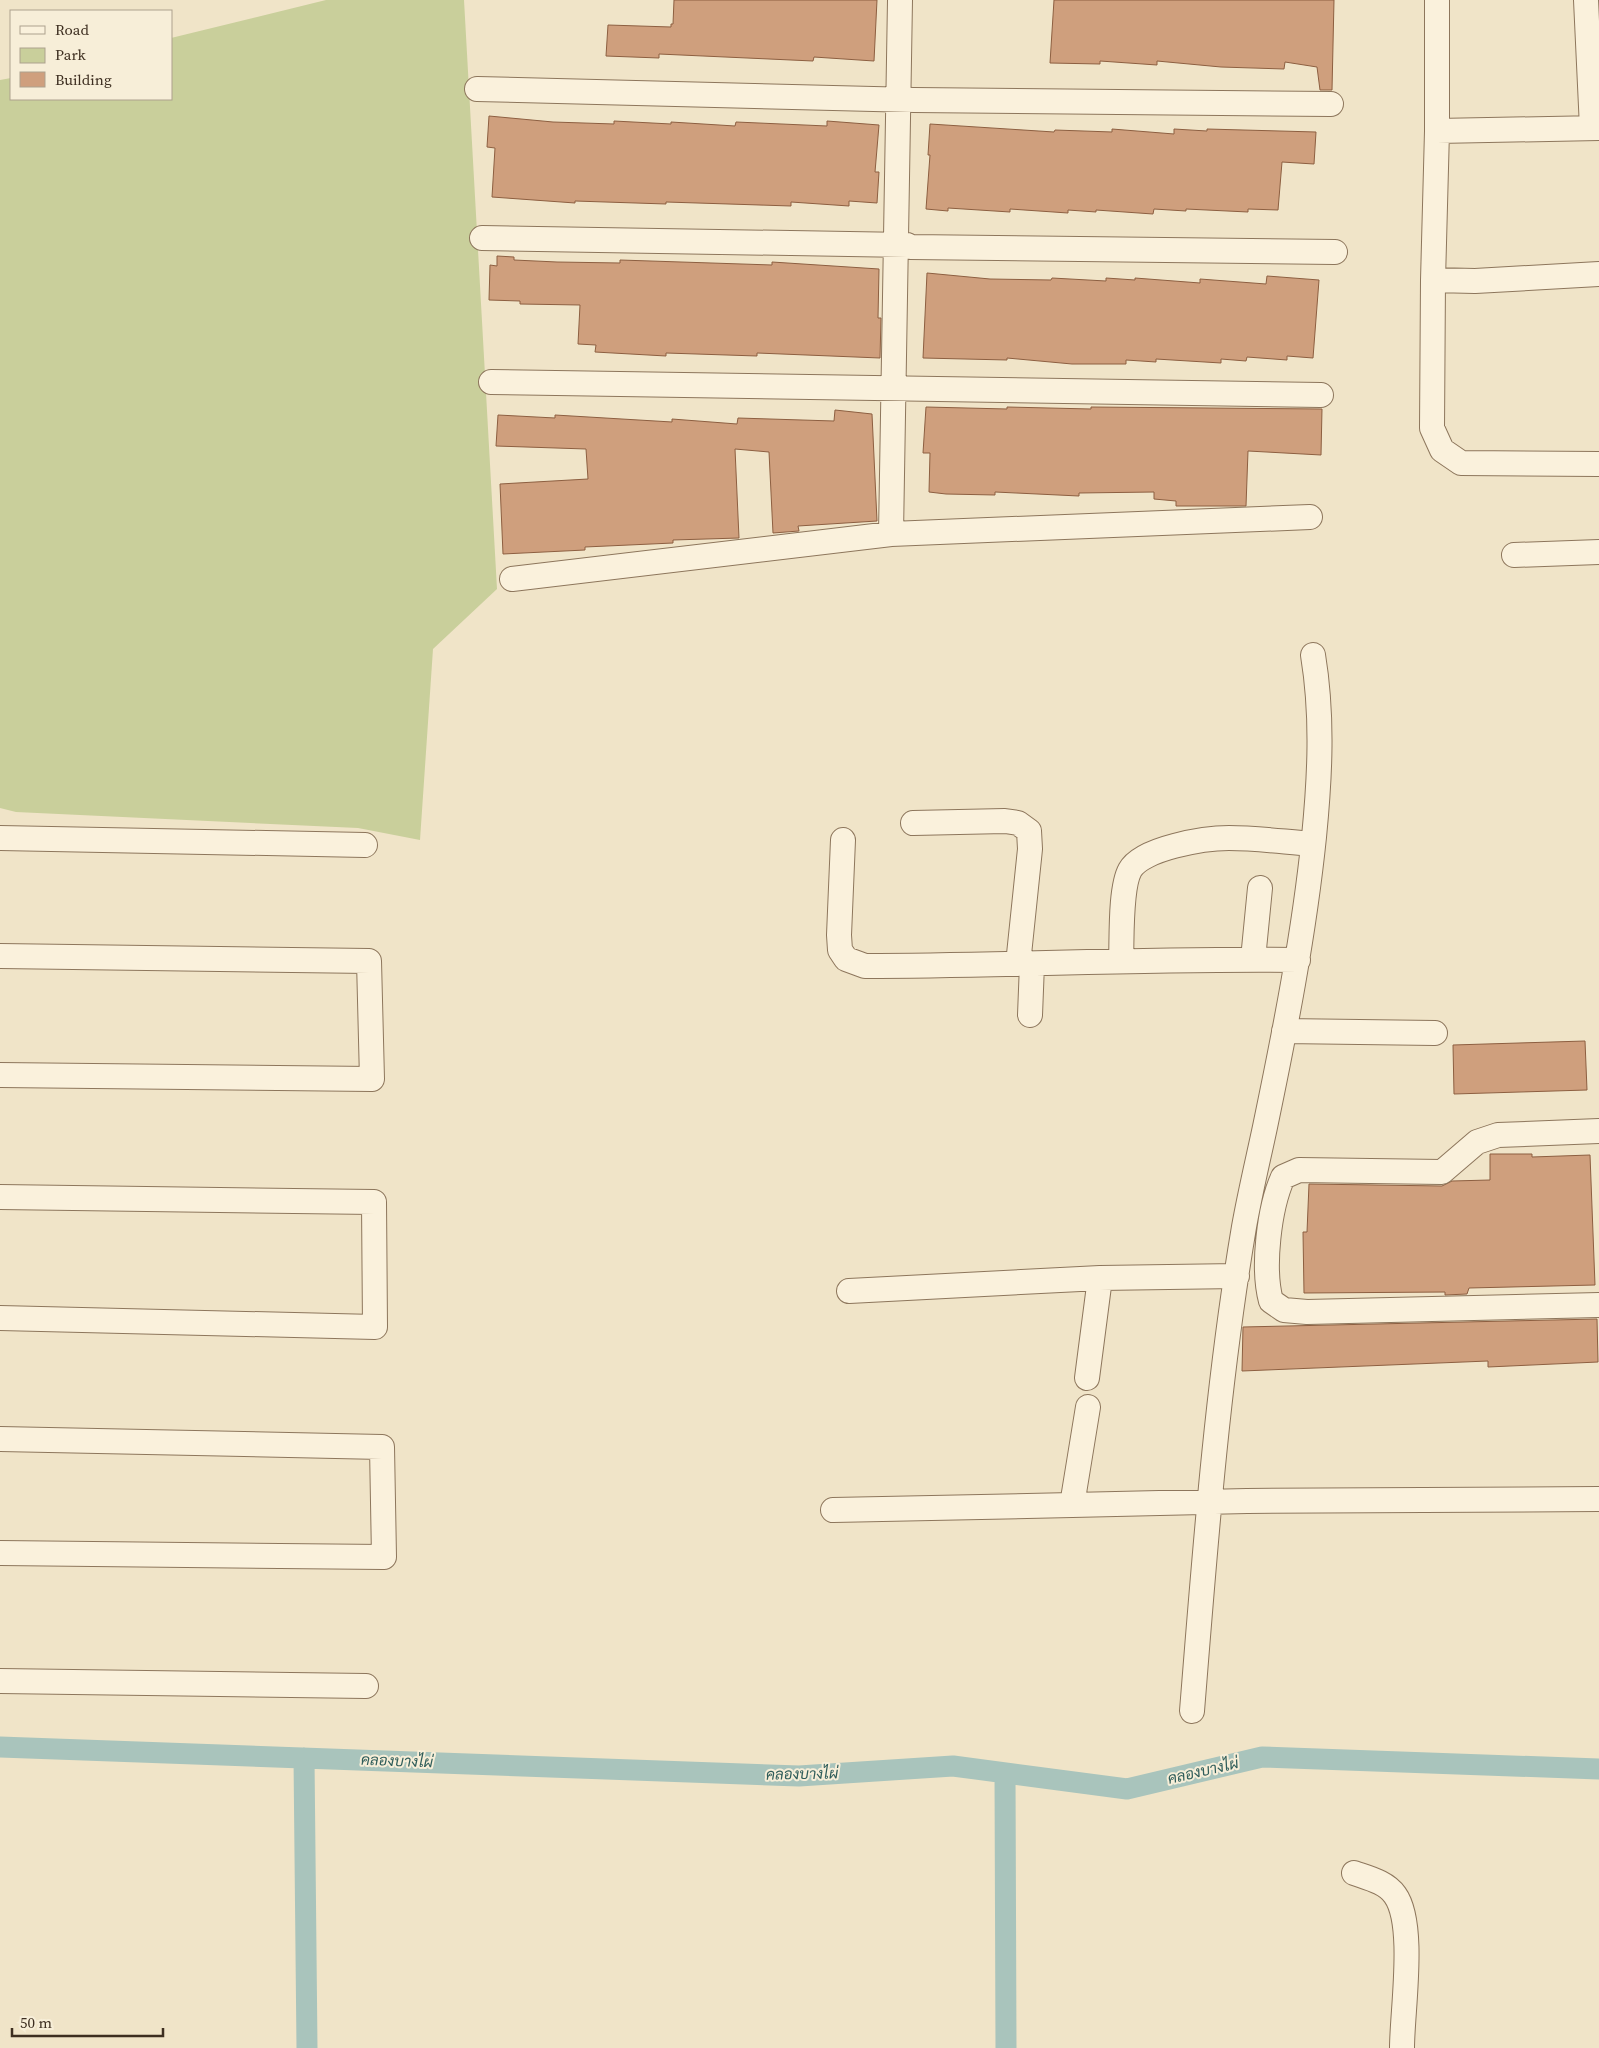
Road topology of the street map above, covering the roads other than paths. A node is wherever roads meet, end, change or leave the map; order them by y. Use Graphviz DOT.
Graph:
graph roads {
  1 [pos="900,0"];
  2 [pos="917,0"];
  3 [pos="1437,0"];
  4 [pos="1586,0"];
  5 [pos="476,89"];
  6 [pos="907,99"];
  7 [pos="1330,104"];
  8 [pos="1596,128"];
  9 [pos="1437,131"];
  10 [pos="482,238"];
  11 [pos="904,246"];
  12 [pos="1335,252"];
  13 [pos="1599,274"];
  14 [pos="1433,280"];
  15 [pos="491,382"];
  16 [pos="901,390"];
  17 [pos="1320,395"];
  18 [pos="1599,464"];
  19 [pos="1310,518"];
  20 [pos="898,534"];
  21 [pos="1599,552"];
  22 [pos="1514,555"];
  23 [pos="512,579"];
  24 [pos="1313,655"];
  25 [pos="913,823"];
  26 [pos="0,838"];
  27 [pos="843,840"];
  28 [pos="1313,844"];
  29 [pos="365,845"];
  30 [pos="1260,888"];
  31 [pos="0,956"];
  32 [pos="1253,959"];
  33 [pos="1298,960"];
  34 [pos="1121,961"];
  35 [pos="1025,964"];
  36 [pos="1030,1015"];
  37 [pos="1284,1031"];
  38 [pos="1435,1033"];
  39 [pos="0,1074"];
  40 [pos="1599,1131"];
  41 [pos="0,1197"];
  42 [pos="1237,1276"];
  43 [pos="1100,1278"];
  44 [pos="849,1291"];
  45 [pos="1599,1305"];
  46 [pos="0,1318"];
  47 [pos="1087,1378"];
  48 [pos="1088,1407"];
  49 [pos="0,1439"];
  50 [pos="1599,1499"];
  51 [pos="1209,1502"];
  52 [pos="1072,1505"];
  53 [pos="833,1510"];
  54 [pos="0,1553"];
  55 [pos="0,1681"];
  56 [pos="366,1686"];
  57 [pos="1192,1711"];
  58 [pos="1354,1873"];
  59 [pos="1402,2048"];
  1 -- 6 [label="street"];
  2 -- 6 [label="street"];
  3 -- 9 [label="street"];
  4 -- 8 [label="street"];
  5 -- 6 [label="street"];
  6 -- 7 [label="street"];
  6 -- 11 [label="street"];
  8 -- 9 [label="street"];
  9 -- 14 [label="street"];
  10 -- 11 [label="street"];
  11 -- 12 [label="street"];
  11 -- 16 [label="street"];
  13 -- 14 [label="street"];
  14 -- 18 [label="street"];
  15 -- 16 [label="street"];
  16 -- 17 [label="street"];
  16 -- 20 [label="street"];
  19 -- 20 [label="street"];
  20 -- 23 [label="street"];
  21 -- 22 [label="street"];
  24 -- 28 [label="street"];
  25 -- 35 [label="street"];
  26 -- 29 [label="street"];
  27 -- 35 [label="street"];
  28 -- 33 [label="street"];
  28 -- 34 [label="street"];
  30 -- 32 [label="street"];
  31 -- 39 [label="street"];
  32 -- 33 [label="street"];
  32 -- 34 [label="street"];
  33 -- 37 [label="street"];
  34 -- 35 [label="street"];
  35 -- 36 [label="street"];
  37 -- 38 [label="street"];
  37 -- 42 [label="street"];
  40 -- 45 [label="street"];
  41 -- 46 [label="street"];
  42 -- 43 [label="street"];
  42 -- 51 [label="street"];
  43 -- 44 [label="street"];
  43 -- 47 [label="street"];
  48 -- 52 [label="street"];
  49 -- 54 [label="street"];
  50 -- 51 [label="street"];
  51 -- 52 [label="street"];
  51 -- 57 [label="street"];
  52 -- 53 [label="street"];
  55 -- 56 [label="street"];
  58 -- 59 [label="street"];
}
